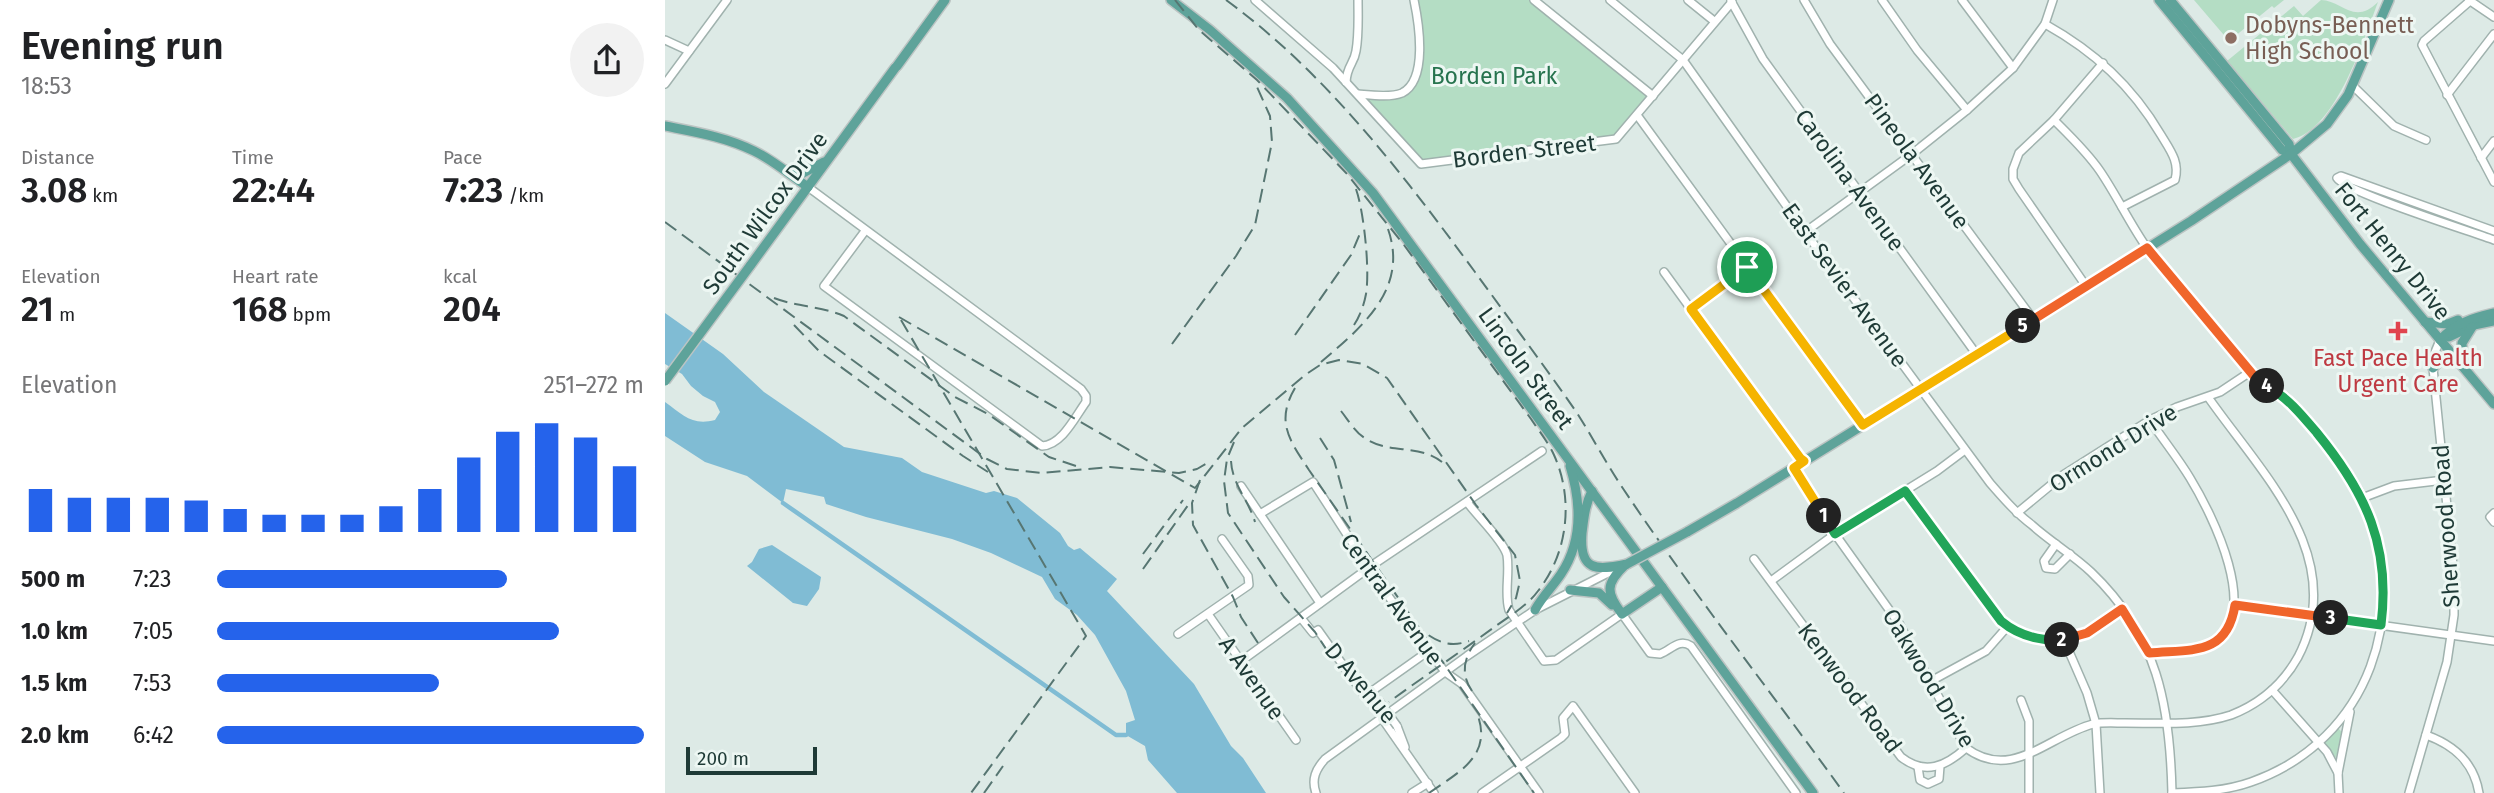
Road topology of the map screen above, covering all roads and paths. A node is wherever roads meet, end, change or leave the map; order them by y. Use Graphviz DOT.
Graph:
graph roads {
  1 [pos="727,0"];
  2 [pos="945,0"];
  3 [pos="1171,0"];
  4 [pos="1255,0"];
  5 [pos="1414,0"];
  6 [pos="1534,0"];
  7 [pos="1610,0"];
  8 [pos="1688,0"];
  9 [pos="1804,0"];
  10 [pos="1882,0"];
  11 [pos="2053,0"];
  12 [pos="2159,0"];
  13 [pos="2170,0"];
  14 [pos="2389,0"];
  15 [pos="2470,0"];
  16 [pos="1356,1"];
  17 [pos="1731,1"];
  18 [pos="1964,1"];
  19 [pos="2494,17"];
  20 [pos="1714,21"];
  21 [pos="2045,24"];
  22 [pos="2494,34"];
  23 [pos="665,40"];
  24 [pos="689,51"];
  25 [pos="1683,60"];
  26 [pos="2103,63"];
  27 [pos="2013,68"];
  28 [pos="1346,83"];
  29 [pos="665,84"];
  30 [pos="2353,86"];
  31 [pos="1357,94"];
  32 [pos="2447,95"];
  33 [pos="1653,96"];
  34 [pos="1967,110"];
  35 [pos="1637,115"];
  36 [pos="2054,120"];
  37 [pos="665,125"];
  38 [pos="2426,140"];
  39 [pos="2494,141"];
  40 [pos="1912,154"];
  41 [pos="2291,154"];
  42 [pos="2481,158"];
  43 [pos="828,159"];
  44 [pos="783,169"];
  45 [pos="2494,182"];
  46 [pos="808,187"];
  47 [pos="1858,193"];
  48 [pos="2398,196"];
  49 [pos="2396,205"];
  50 [pos="2122,207"];
  51 [pos="865,231"];
  52 [pos="1805,232"];
  53 [pos="2494,232"];
  54 [pos="2494,240"];
  55 [pos="2147,248"];
  56 [pos="1747,267"];
  57 [pos="1664,272"];
  58 [pos="2087,286"];
  59 [pos="1691,309"];
  60 [pos="2494,313"];
  61 [pos="2484,316"];
  62 [pos="2033,320"];
  63 [pos="2494,321"];
  64 [pos="2425,322"];
  65 [pos="2474,325"];
  66 [pos="2440,340"];
  67 [pos="1977,355"];
  68 [pos="2456,359"];
  69 [pos="2463,367"];
  70 [pos="2433,368"];
  71 [pos="2250,372"];
  72 [pos="665,381"];
  73 [pos="1921,389"];
  74 [pos="2208,397"];
  75 [pos="2494,404"];
  76 [pos="2150,420"];
  77 [pos="1863,425"];
  78 [pos="1965,450"];
  79 [pos="1542,452"];
  80 [pos="1568,458"];
  81 [pos="1804,461"];
  82 [pos="1794,468"];
  83 [pos="2444,480"];
  84 [pos="1241,486"];
  85 [pos="1592,491"];
  86 [pos="1905,491"];
  87 [pos="2363,498"];
  88 [pos="1600,501"];
  89 [pos="1467,502"];
  90 [pos="1584,512"];
  91 [pos="2017,513"];
  92 [pos="1260,514"];
  93 [pos="1835,534"];
  94 [pos="1222,539"];
  95 [pos="2056,544"];
  96 [pos="2070,554"];
  97 [pos="1754,558"];
  98 [pos="1626,564"];
  99 [pos="1370,569"];
  100 [pos="1771,581"];
  101 [pos="1662,587"];
  102 [pos="1570,590"];
  103 [pos="1320,603"];
  104 [pos="2235,605"];
  105 [pos="2122,609"];
  106 [pos="1535,610"];
  107 [pos="1620,612"];
  108 [pos="1208,614"];
  109 [pos="2311,615"];
  110 [pos="1301,618"];
  111 [pos="1517,623"];
  112 [pos="2381,625"];
  113 [pos="2008,626"];
  114 [pos="1178,634"];
  115 [pos="2452,634"];
  116 [pos="2064,640"];
  117 [pos="2494,641"];
  118 [pos="1430,650"];
  119 [pos="2149,653"];
  120 [pos="1240,662"];
  121 [pos="1445,672"];
  122 [pos="1931,681"];
  123 [pos="1373,690"];
  124 [pos="2272,690"];
  125 [pos="2021,700"];
  126 [pos="2351,708"];
  127 [pos="1381,717"];
  128 [pos="2169,722"];
  129 [pos="2097,724"];
  130 [pos="2426,734"];
  131 [pos="1296,740"];
  132 [pos="2319,743"];
  133 [pos="1966,748"];
  134 [pos="2029,753"];
  135 [pos="1410,758"];
  136 [pos="1520,766"];
  137 [pos="1940,766"];
  138 [pos="1918,767"];
  139 [pos="2338,773"];
  140 [pos="1428,783"];
  141 [pos="1316,793"];
  142 [pos="1412,793"];
  143 [pos="1434,793"];
  144 [pos="1482,793"];
  145 [pos="1539,793"];
  146 [pos="1635,793"];
  147 [pos="1796,793"];
  148 [pos="1813,793"];
  149 [pos="2029,793"];
  150 [pos="2100,793"];
  151 [pos="2172,793"];
  152 [pos="2339,793"];
  153 [pos="2409,793"];
  154 [pos="2479,793"];
  1 -- 24 [label="street"];
  2 -- 43 [label="main road, South Wilcox Drive"];
  3 -- 80 [label="main road, Lincoln Street"];
  4 -- 28 [label="street"];
  5 -- 31 [label="street"];
  6 -- 33 [label="street"];
  7 -- 25 [label="street, East Sevier Avenue"];
  8 -- 20 [label="street"];
  9 -- 40 [label="street, Pineola Avenue"];
  10 -- 34 [label="street"];
  11 -- 21 [label="street"];
  12 -- 41 [label="main road, Fort Henry Drive"];
  13 -- 41 [label="main road, Fort Henry Drive"];
  14 -- 30 [label="main road"];
  15 -- 19 [label="street"];
  15 -- 32 [label="street"];
  16 -- 28 [label="street"];
  17 -- 20 [label="street, Borden Street"];
  17 -- 47 [label="street, Carolina Avenue"];
  18 -- 27 [label="street"];
  20 -- 25 [label="street, Borden Street"];
  21 -- 26 [label="street"];
  21 -- 27 [label="street"];
  22 -- 32 [label="street"];
  23 -- 24 [label="street"];
  24 -- 29 [label="street"];
  25 -- 33 [label="street, Borden Street"];
  25 -- 52 [label="street, East Sevier Avenue"];
  26 -- 36 [label="street"];
  26 -- 50 [label="street"];
  27 -- 34 [label="street"];
  28 -- 31 [label="street"];
  30 -- 38 [label="street"];
  30 -- 41 [label="main road"];
  31 -- 35 [label="street, Borden Street"];
  32 -- 42 [label="street"];
  33 -- 35 [label="street, Borden Street"];
  34 -- 40 [label="street"];
  35 -- 56 [label="street"];
  36 -- 50 [label="street"];
  36 -- 58 [label="street"];
  37 -- 44 [label="main road"];
  39 -- 42 [label="street"];
  40 -- 47 [label="street"];
  40 -- 62 [label="street, Pineola Avenue"];
  41 -- 55 [label="main road"];
  41 -- 64 [label="main road, Fort Henry Drive"];
  42 -- 45 [label="street"];
  43 -- 44 [label="main road"];
  43 -- 46 [label="main road, South Wilcox Drive"];
  44 -- 46 [label="main road"];
  46 -- 51 [label="street"];
  46 -- 72 [label="main road, South Wilcox Drive, bridge"];
  47 -- 52 [label="street"];
  47 -- 67 [label="street, Carolina Avenue"];
  48 -- 49 [label="street"];
  48 -- 49 [label="street"];
  48 -- 53 [label="street"];
  49 -- 54 [label="street"];
  50 -- 55 [label="street"];
  51 -- 51 [label="street"];
  52 -- 73 [label="street, East Sevier Avenue"];
  55 -- 58 [label="main road"];
  55 -- 71 [label="street"];
  56 -- 59 [label="street"];
  56 -- 77 [label="street"];
  57 -- 59 [label="street"];
  58 -- 62 [label="main road"];
  59 -- 81 [label="street"];
  60 -- 61 [label="main road"];
  61 -- 64 [label="main road"];
  61 -- 66 [label="main road"];
  62 -- 67 [label="main road"];
  63 -- 65 [label="main road"];
  64 -- 66 [label="main road, Fort Henry Drive"];
  65 -- 66 [label="main road"];
  65 -- 69 [label="main road"];
  66 -- 68 [label="main road, Fort Henry Drive"];
  66 -- 70 [label="street, Sherwood Road"];
  67 -- 73 [label="main road"];
  68 -- 69 [label="main road, Fort Henry Drive"];
  68 -- 70 [label="main road"];
  69 -- 75 [label="main road, Fort Henry Drive"];
  70 -- 83 [label="street, Sherwood Road"];
  71 -- 74 [label="street, Ormond Drive"];
  71 -- 87 [label="street"];
  73 -- 77 [label="main road"];
  73 -- 78 [label="street, East Sevier Avenue"];
  74 -- 76 [label="street, Ormond Drive"];
  74 -- 109 [label="street, Oakwood Drive"];
  76 -- 91 [label="street, Ormond Drive"];
  76 -- 104 [label="street"];
  77 -- 81 [label="main road"];
  78 -- 86 [label="street"];
  78 -- 91 [label="street, East Sevier Avenue"];
  79 -- 89 [label="street"];
  80 -- 85 [label="main road, Lincoln Street"];
  80 -- 106 [label="main road"];
  81 -- 82 [label="main road"];
  82 -- 93 [label="street, Oakwood Drive"];
  82 -- 98 [label="main road, bridge"];
  83 -- 87 [label="street"];
  83 -- 115 [label="street, Sherwood Road"];
  84 -- 92 [label="street"];
  85 -- 88 [label="main road, Lincoln Street"];
  85 -- 90 [label="main road"];
  86 -- 93 [label="street"];
  86 -- 113 [label="street"];
  87 -- 112 [label="street"];
  88 -- 90 [label="main road"];
  88 -- 101 [label="main road, Lincoln Street"];
  89 -- 99 [label="street"];
  89 -- 111 [label="street"];
  90 -- 98 [label="main road"];
  91 -- 95 [label="street, East Sevier Avenue"];
  92 -- 99 [label="street, Central Avenue"];
  92 -- 103 [label="street"];
  93 -- 100 [label="street"];
  93 -- 122 [label="street, Oakwood Drive"];
  94 -- 108 [label="street"];
  95 -- 96 [label="street, East Sevier Avenue"];
  95 -- 96 [label="street"];
  96 -- 105 [label="street, East Sevier Avenue"];
  97 -- 100 [label="street, Kenwood Road"];
  98 -- 102 [label="street"];
  98 -- 107 [label="main road"];
  99 -- 103 [label="street"];
  99 -- 118 [label="street, Central Avenue"];
  100 -- 138 [label="street, Kenwood Road"];
  101 -- 107 [label="main road"];
  101 -- 148 [label="main road, Lincoln Street"];
  102 -- 106 [label="street"];
  102 -- 107 [label="main road"];
  103 -- 110 [label="street"];
  104 -- 109 [label="street"];
  104 -- 119 [label="street"];
  105 -- 116 [label="street"];
  105 -- 119 [label="street, East Sevier Avenue"];
  106 -- 111 [label="street"];
  107 -- 111 [label="street"];
  107 -- 147 [label="street"];
  108 -- 114 [label="street"];
  108 -- 120 [label="street, A Avenue"];
  109 -- 112 [label="street"];
  109 -- 124 [label="street, Oakwood Drive"];
  110 -- 120 [label="street"];
  110 -- 123 [label="street, D Avenue"];
  111 -- 121 [label="street"];
  112 -- 115 [label="street"];
  112 -- 126 [label="street"];
  113 -- 116 [label="street"];
  113 -- 122 [label="street"];
  115 -- 117 [label="street"];
  115 -- 130 [label="street, Sherwood Road"];
  116 -- 129 [label="street"];
  118 -- 121 [label="street, Central Avenue"];
  118 -- 123 [label="street"];
  119 -- 128 [label="street, East Sevier Avenue"];
  120 -- 131 [label="street, A Avenue"];
  121 -- 127 [label="street"];
  121 -- 136 [label="street, Central Avenue"];
  122 -- 133 [label="street, Oakwood Drive"];
  123 -- 135 [label="street, D Avenue, bridge"];
  124 -- 128 [label="street, Oakwood Drive"];
  124 -- 132 [label="street"];
  125 -- 134 [label="street"];
  126 -- 132 [label="street"];
  126 -- 139 [label="street"];
  127 -- 135 [label="street, D Avenue"];
  127 -- 141 [label="street"];
  128 -- 129 [label="street, Oakwood Drive"];
  128 -- 151 [label="street, East Sevier Avenue"];
  129 -- 134 [label="street, Oakwood Drive"];
  129 -- 150 [label="street"];
  130 -- 153 [label="street, Sherwood Road"];
  130 -- 154 [label="street"];
  132 -- 139 [label="street"];
  132 -- 151 [label="street"];
  133 -- 134 [label="street, Oakwood Drive"];
  133 -- 137 [label="street"];
  134 -- 149 [label="street"];
  135 -- 140 [label="street, D Avenue"];
  136 -- 144 [label="street"];
  136 -- 145 [label="street, Central Avenue"];
  136 -- 146 [label="street"];
  137 -- 138 [label="street, Kenwood Road"];
  137 -- 138 [label="street"];
  139 -- 152 [label="street"];
  140 -- 142 [label="street"];
  140 -- 143 [label="street, D Avenue"];
}
